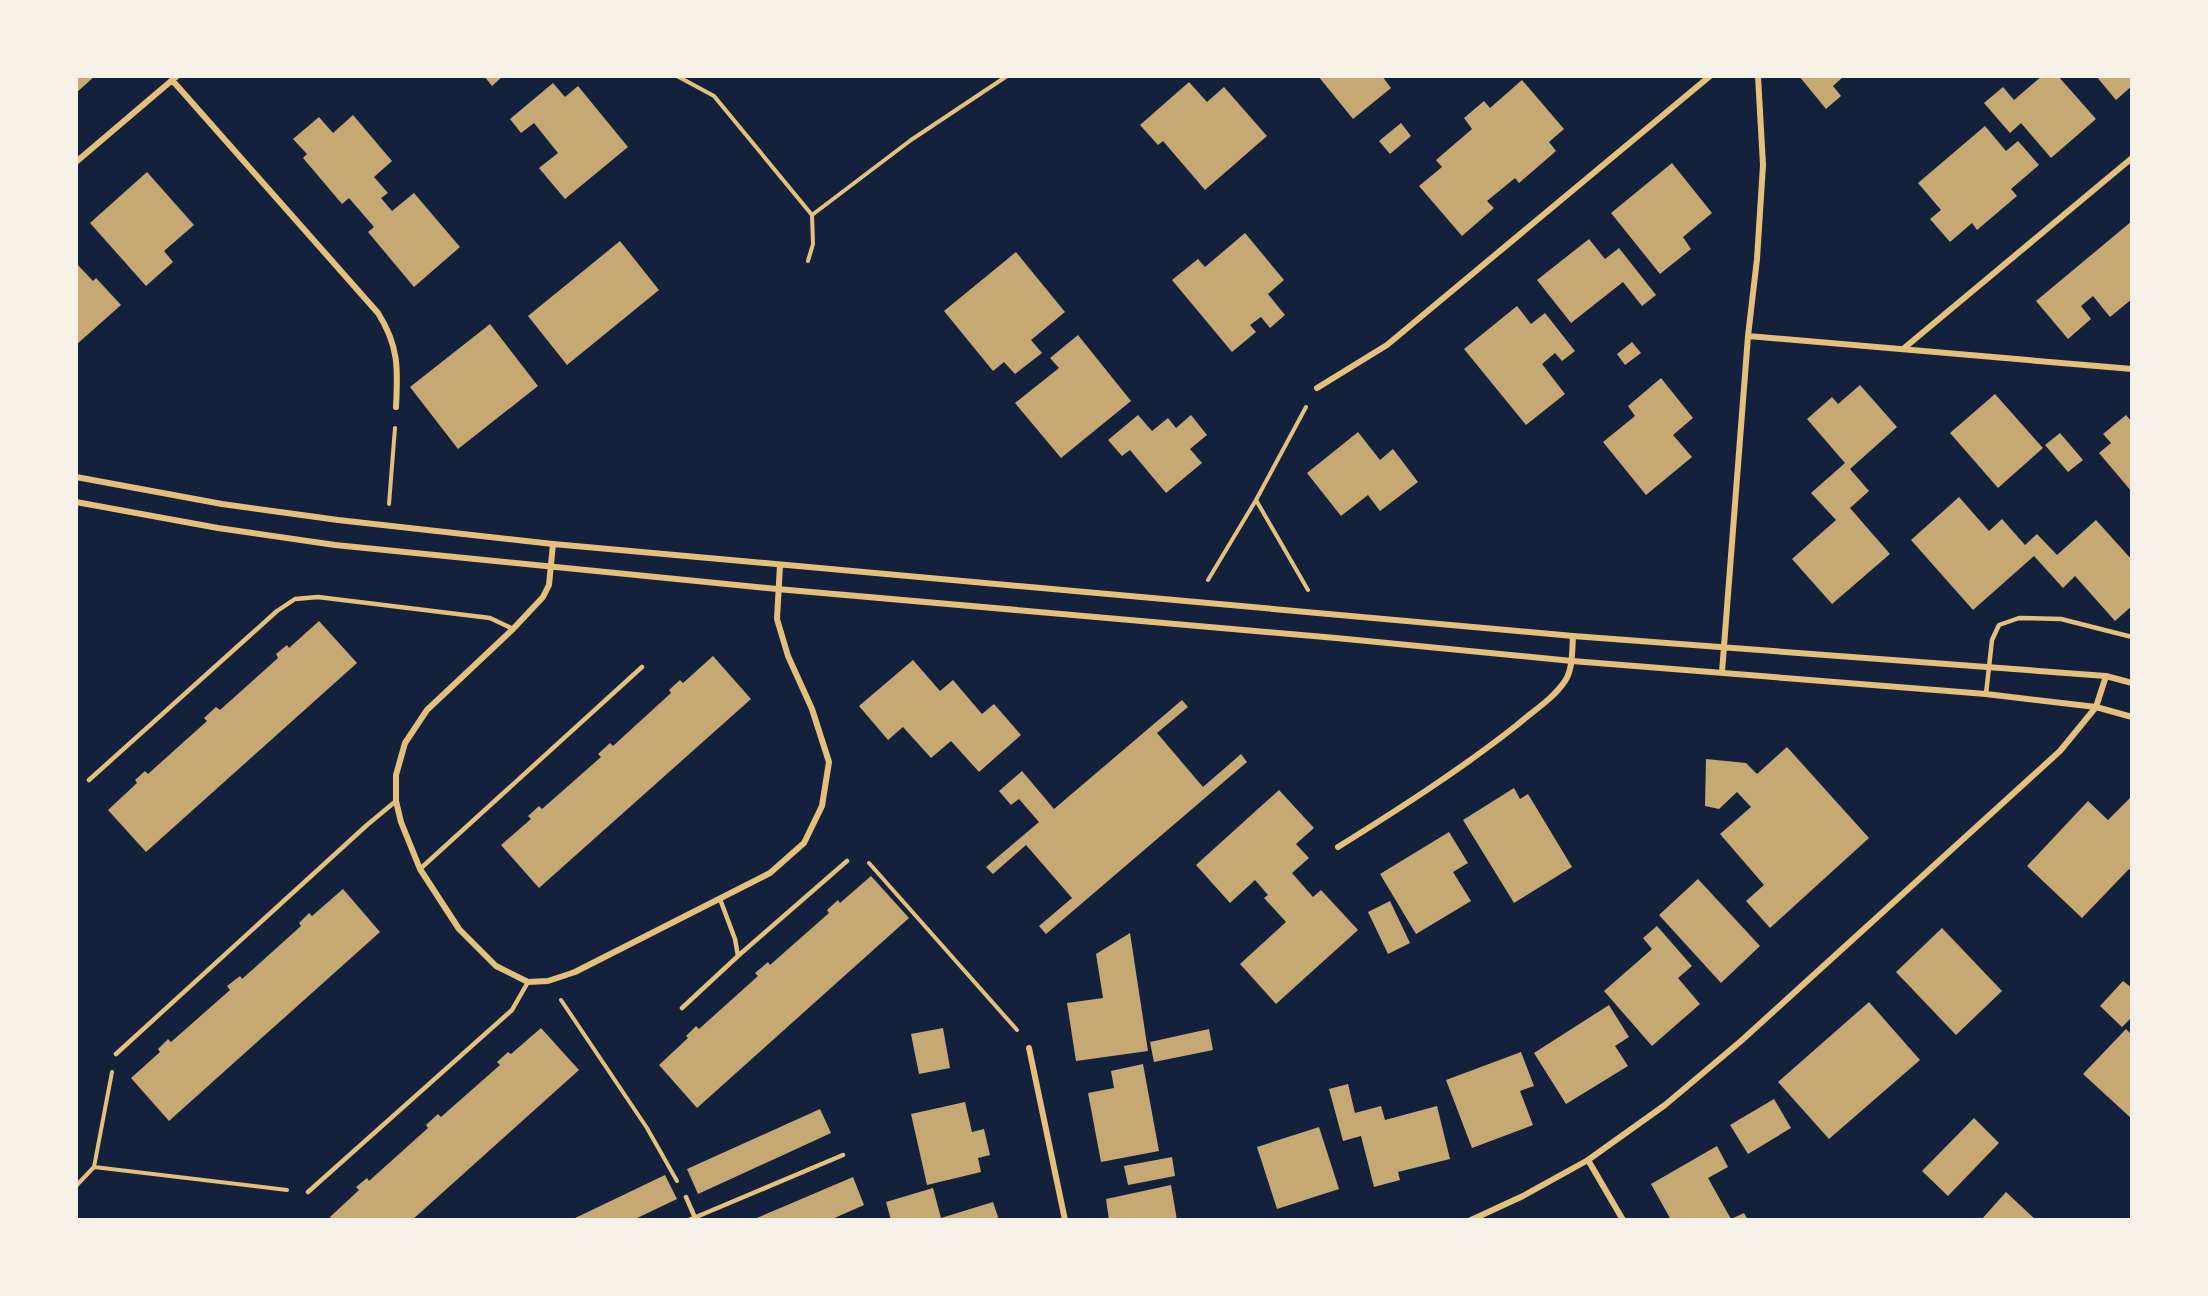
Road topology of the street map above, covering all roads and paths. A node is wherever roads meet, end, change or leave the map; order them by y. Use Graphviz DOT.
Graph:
graph roads {
  1 [pos="677,76"];
  2 [pos="1007,76"];
  3 [pos="1710,76"];
  4 [pos="1758,76"];
  5 [pos="174,78"];
  6 [pos="2132,158"];
  7 [pos="76,162"];
  8 [pos="812,215"];
  9 [pos="808,261"];
  10 [pos="1748,336"];
  11 [pos="1903,350"];
  12 [pos="2132,369"];
  13 [pos="1317,388"];
  14 [pos="396,407"];
  15 [pos="76,477"];
  16 [pos="1256,500"];
  17 [pos="76,502"];
  18 [pos="387,526"];
  19 [pos="553,544"];
  20 [pos="780,565"];
  21 [pos="552,567"];
  22 [pos="777,590"];
  23 [pos="1196,601"];
  24 [pos="1321,612"];
  25 [pos="513,629"];
  26 [pos="1574,636"];
  27 [pos="2132,637"];
  28 [pos="1724,648"];
  29 [pos="1572,661"];
  30 [pos="642,667"];
  31 [pos="1989,668"];
  32 [pos="1722,672"];
  33 [pos="2106,676"];
  34 [pos="2132,683"];
  35 [pos="1986,694"];
  36 [pos="2096,707"];
  37 [pos="2132,717"];
  38 [pos="88,780"];
  39 [pos="396,801"];
  40 [pos="1338,847"];
  41 [pos="847,861"];
  42 [pos="420,869"];
  43 [pos="720,899"];
  44 [pos="738,956"];
  45 [pos="548,981"];
  46 [pos="528,982"];
  47 [pos="682,1008"];
  48 [pos="1029,1048"];
  49 [pos="116,1054"];
  50 [pos="843,1155"];
  51 [pos="1588,1160"];
  52 [pos="94,1167"];
  53 [pos="76,1186"];
  54 [pos="308,1192"];
  55 [pos="686,1197"];
  56 [pos="693,1219"];
  57 [pos="1065,1220"];
  58 [pos="1471,1220"];
  59 [pos="1623,1220"];
  1 -- 8 [label="path"];
  2 -- 8 [label="path"];
  3 -- 13 [label="street"];
  4 -- 10 [label="street"];
  5 -- 7 [label="street"];
  5 -- 14 [label="street"];
  6 -- 11 [label="street"];
  8 -- 9 [label="path"];
  10 -- 11 [label="street"];
  10 -- 28 [label="street"];
  11 -- 12 [label="street"];
  13 -- 16 [label="path"];
  14 -- 18 [label="path"];
  15 -- 18 [label="street"];
  16 -- 23 [label="path"];
  16 -- 24 [label="path"];
  17 -- 21 [label="street"];
  18 -- 19 [label="street"];
  19 -- 20 [label="street"];
  19 -- 21 [label="street"];
  20 -- 22 [label="street"];
  20 -- 23 [label="street"];
  21 -- 22 [label="street"];
  21 -- 25 [label="street"];
  22 -- 29 [label="street"];
  22 -- 43 [label="street"];
  23 -- 24 [label="street"];
  24 -- 26 [label="street"];
  25 -- 38 [label="lane"];
  25 -- 39 [label="street"];
  26 -- 28 [label="street"];
  26 -- 29 [label="street"];
  27 -- 31 [label="lane"];
  28 -- 31 [label="street"];
  28 -- 32 [label="street"];
  29 -- 32 [label="street"];
  29 -- 40 [label="street"];
  30 -- 42 [label="lane"];
  31 -- 33 [label="street"];
  31 -- 35 [label="lane"];
  32 -- 35 [label="street"];
  33 -- 34 [label="street"];
  33 -- 36 [label="street"];
  35 -- 36 [label="street"];
  36 -- 37 [label="street"];
  36 -- 51 [label="street"];
  39 -- 42 [label="street"];
  39 -- 49 [label="lane"];
  41 -- 44 [label="lane"];
  41 -- 48 [label="path"];
  42 -- 46 [label="street"];
  43 -- 44 [label="lane"];
  43 -- 45 [label="street"];
  44 -- 47 [label="lane"];
  45 -- 46 [label="street"];
  45 -- 55 [label="path"];
  46 -- 54 [label="lane"];
  48 -- 57 [label="street"];
  49 -- 52 [label="path"];
  50 -- 56 [label="lane"];
  51 -- 58 [label="street"];
  51 -- 59 [label="street"];
  52 -- 53 [label="path"];
  52 -- 54 [label="path"];
  55 -- 56 [label="lane"];
}
